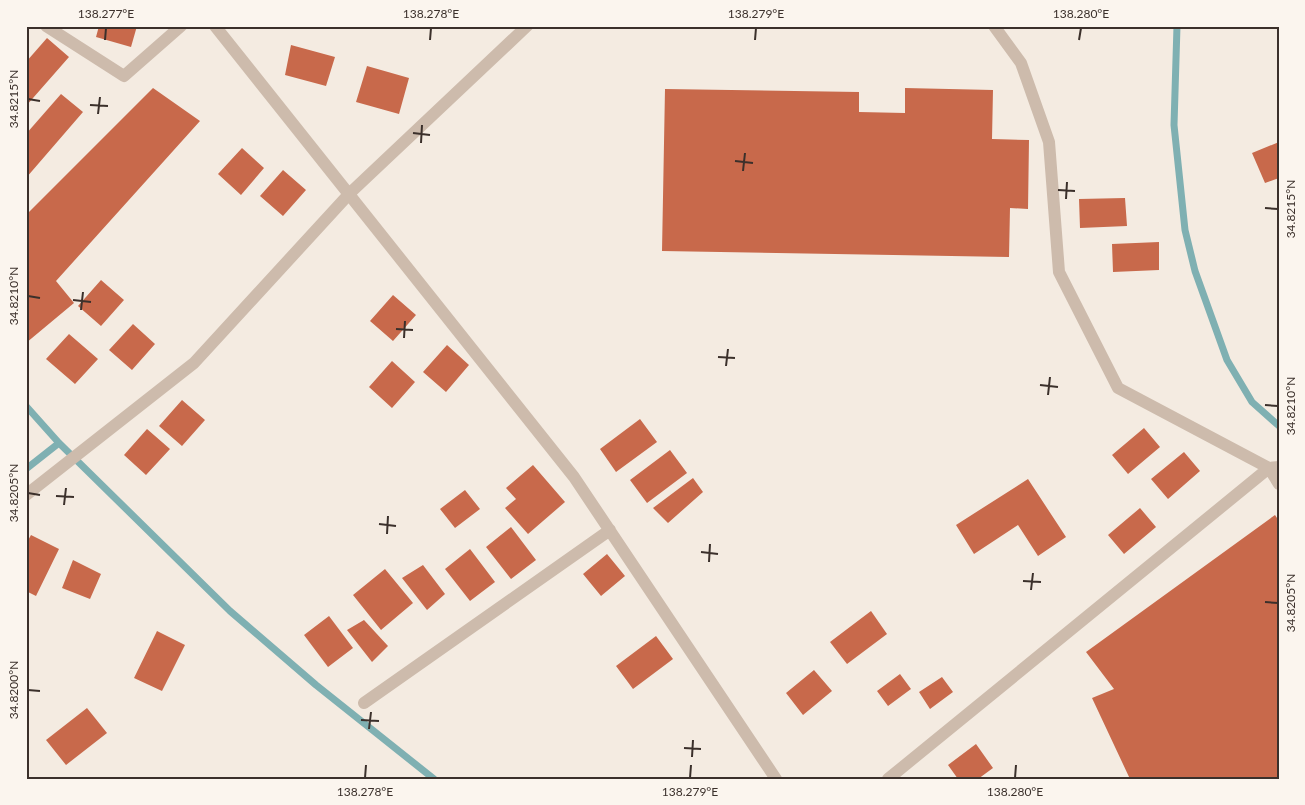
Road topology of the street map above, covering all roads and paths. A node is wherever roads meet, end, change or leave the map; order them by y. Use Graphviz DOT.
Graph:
graph roads {
  1 [pos="46,26"];
  2 [pos="181,26"];
  3 [pos="215,26"];
  4 [pos="526,26"];
  5 [pos="994,26"];
  6 [pos="350,194"];
  7 [pos="1274,468"];
  8 [pos="1279,484"];
  9 [pos="26,494"];
  10 [pos="610,530"];
  11 [pos="364,703"];
  12 [pos="776,779"];
  13 [pos="888,779"];
  1 -- 2 [label="street"];
  3 -- 6 [label="street"];
  4 -- 6 [label="street"];
  5 -- 7 [label="street"];
  6 -- 9 [label="street"];
  6 -- 10 [label="street"];
  7 -- 8 [label="street"];
  7 -- 13 [label="street"];
  10 -- 11 [label="street"];
  10 -- 12 [label="street"];
}
